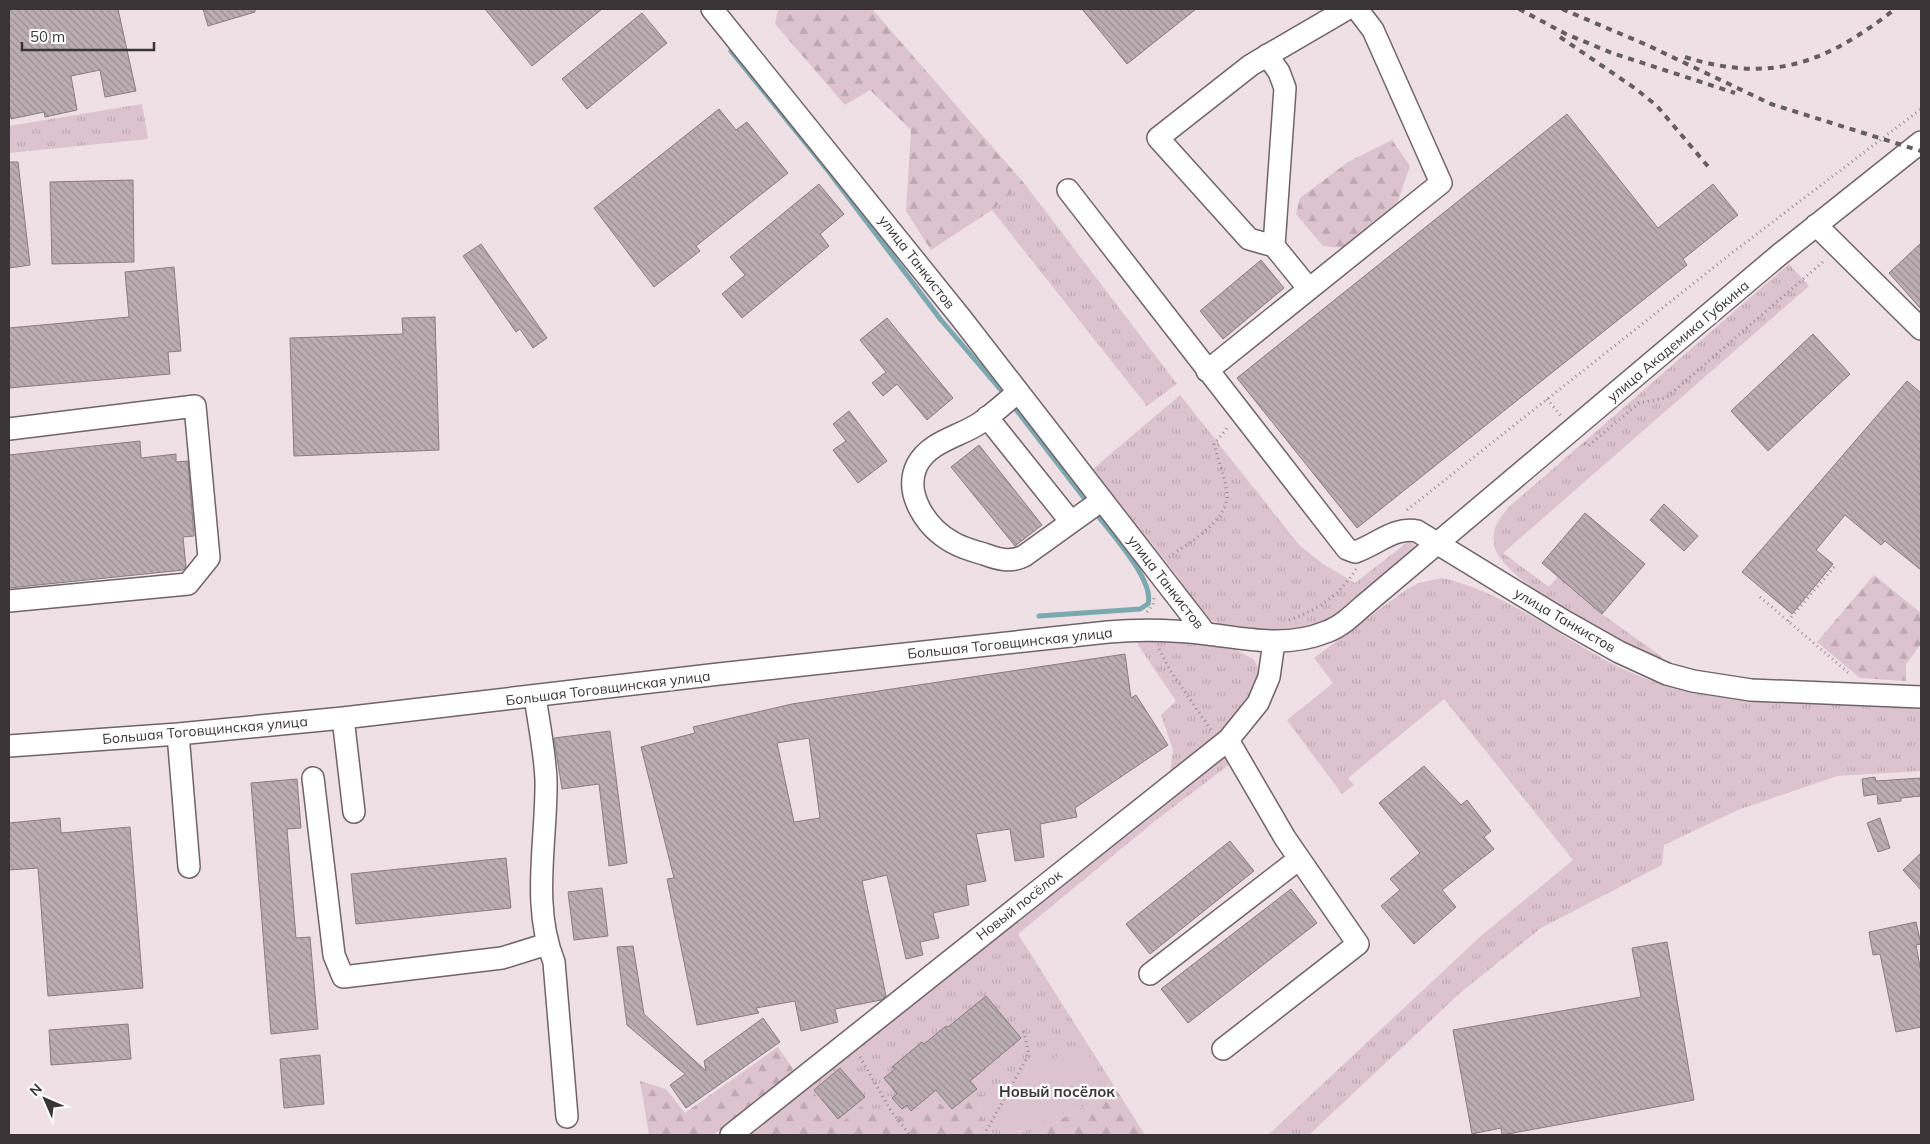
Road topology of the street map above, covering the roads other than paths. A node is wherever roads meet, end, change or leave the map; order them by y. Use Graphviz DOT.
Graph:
graph roads {
  1 [pos="712,9"];
  2 [pos="1346,9"];
  3 [pos="1357,9"];
  4 [pos="1267,55"];
  5 [pos="1921,142"];
  6 [pos="1068,190"];
  7 [pos="1816,225"];
  8 [pos="1274,246"];
  9 [pos="1309,289"];
  10 [pos="1921,329"];
  11 [pos="1207,370"];
  12 [pos="1018,392"];
  13 [pos="987,417"];
  14 [pos="9,429"];
  15 [pos="1102,500"];
  16 [pos="1071,522"];
  17 [pos="1439,543"];
  18 [pos="9,601"];
  19 [pos="1278,632"];
  20 [pos="1206,634"];
  21 [pos="535,697"];
  22 [pos="1921,697"];
  23 [pos="343,718"];
  24 [pos="178,734"];
  25 [pos="1228,740"];
  26 [pos="9,746"];
  27 [pos="313,778"];
  28 [pos="354,812"];
  29 [pos="1299,859"];
  30 [pos="189,866"];
  31 [pos="547,944"];
  32 [pos="1150,974"];
  33 [pos="1223,1049"];
  34 [pos="567,1117"];
  35 [pos="731,1135"];
  1 -- 12 [label="street, улица Танкистов"];
  2 -- 4 [label="street"];
  3 -- 9 [label="street"];
  4 -- 8 [label="street"];
  4 -- 8 [label="street"];
  5 -- 7 [label="street, улица Академика Губкина"];
  6 -- 11 [label="street"];
  7 -- 10 [label="street"];
  7 -- 17 [label="street, улица Академика Губкина"];
  8 -- 9 [label="street"];
  9 -- 11 [label="street"];
  11 -- 17 [label="street"];
  12 -- 13 [label="street"];
  12 -- 15 [label="street, улица Танкистов"];
  13 -- 16 [label="street"];
  13 -- 16 [label="street"];
  14 -- 18 [label="street"];
  15 -- 16 [label="street"];
  15 -- 20 [label="street, улица Танкистов"];
  17 -- 19 [label="street, улица Танкистов"];
  17 -- 22 [label="street, улица Танкистов"];
  19 -- 20 [label="street, улица Танкистов"];
  19 -- 25 [label="street, Новый посёлок"];
  20 -- 21 [label="street, Большая Тоговщинская улица"];
  21 -- 23 [label="street, Большая Тоговщинская улица"];
  21 -- 31 [label="street"];
  23 -- 24 [label="street, Большая Тоговщинская улица"];
  23 -- 28 [label="street"];
  24 -- 26 [label="street, Большая Тоговщинская улица"];
  24 -- 30 [label="street"];
  25 -- 29 [label="street"];
  25 -- 35 [label="street, Новый посёлок"];
  27 -- 31 [label="street"];
  29 -- 32 [label="street"];
  29 -- 33 [label="street"];
  31 -- 34 [label="street"];
}
